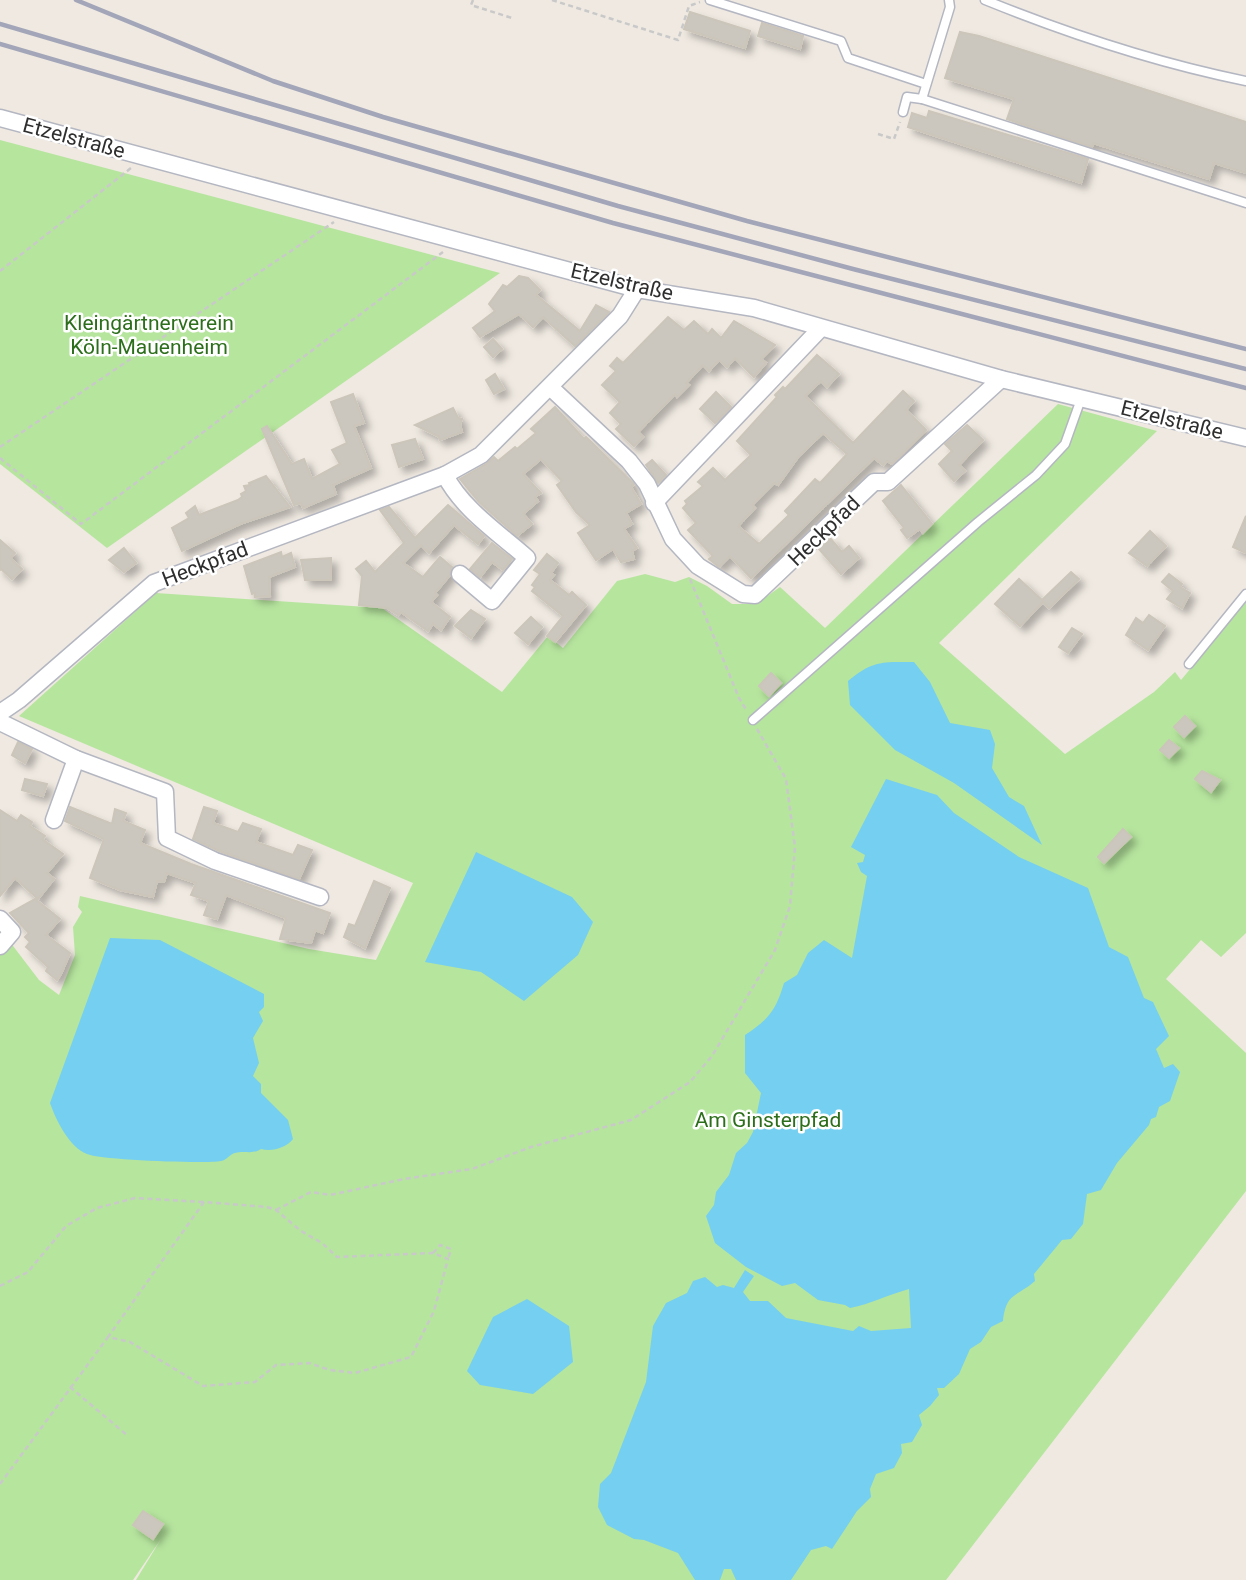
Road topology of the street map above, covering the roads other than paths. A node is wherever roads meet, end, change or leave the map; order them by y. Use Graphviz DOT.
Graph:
graph roads {
  1 [pos="708,0"];
  2 [pos="949,0"];
  3 [pos="985,0"];
  4 [pos="1246,82"];
  5 [pos="926,84"];
  6 [pos="922,99"];
  7 [pos="903,112"];
  8 [pos="0,118"];
  9 [pos="1246,203"];
  10 [pos="637,289"];
  11 [pos="821,328"];
  12 [pos="1000,379"];
  13 [pos="550,387"];
  14 [pos="1082,399"];
  15 [pos="1246,438"];
  16 [pos="445,475"];
  17 [pos="654,503"];
  18 [pos="460,574"];
  19 [pos="1246,594"];
  20 [pos="1189,664"];
  21 [pos="0,713"];
  22 [pos="753,720"];
  23 [pos="0,722"];
  24 [pos="76,760"];
  25 [pos="54,820"];
  26 [pos="320,897"];
  27 [pos="0,919"];
  28 [pos="0,946"];
  1 -- 5 [label="lane"];
  2 -- 5 [label="lane"];
  3 -- 4 [label="lane"];
  5 -- 6 [label="lane"];
  6 -- 7 [label="lane"];
  6 -- 9 [label="lane"];
  8 -- 10 [label="street, Etzelstraße"];
  10 -- 11 [label="street, Etzelstraße"];
  10 -- 13 [label="street, Heckpfad"];
  11 -- 12 [label="street, Etzelstraße"];
  11 -- 17 [label="street"];
  12 -- 14 [label="street, Etzelstraße"];
  12 -- 17 [label="street, Heckpfad"];
  13 -- 16 [label="street, Heckpfad"];
  13 -- 17 [label="street, Heckpfad"];
  14 -- 15 [label="street, Etzelstraße"];
  14 -- 22 [label="lane"];
  16 -- 18 [label="street"];
  16 -- 21 [label="street, Heckpfad"];
  19 -- 20 [label="lane"];
  23 -- 24 [label="street"];
  24 -- 25 [label="street"];
  24 -- 26 [label="street"];
  27 -- 28 [label="street"];
}
